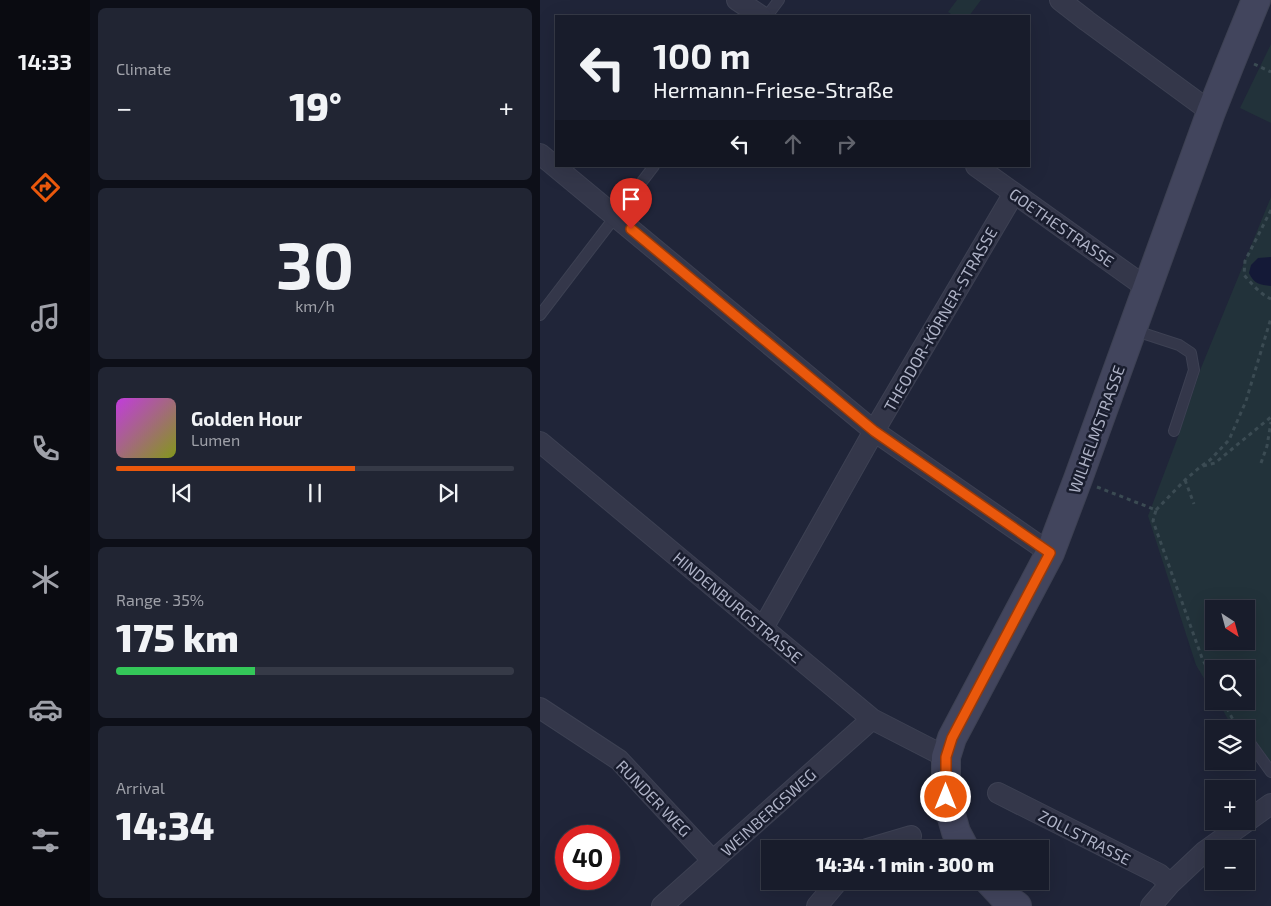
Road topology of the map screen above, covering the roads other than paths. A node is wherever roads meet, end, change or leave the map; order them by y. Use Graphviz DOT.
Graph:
graph roads {
  1 [pos="737,0"];
  2 [pos="779,0"];
  3 [pos="1060,0"];
  4 [pos="1256,0"];
  5 [pos="760,15"];
  6 [pos="767,15"];
  7 [pos="1211,112"];
  8 [pos="540,154"];
  9 [pos="555,166"];
  10 [pos="556,167"];
  11 [pos="653,167"];
  12 [pos="977,167"];
  13 [pos="1014,193"];
  14 [pos="616,216"];
  15 [pos="1147,288"];
  16 [pos="540,316"];
  17 [pos="1132,330"];
  18 [pos="874,431"];
  19 [pos="1174,431"];
  20 [pos="540,442"];
  21 [pos="1050,553"];
  22 [pos="763,628"];
  23 [pos="540,708"];
  24 [pos="872,719"];
  25 [pos="1255,750"];
  26 [pos="946,757"];
  27 [pos="1271,772"];
  28 [pos="998,793"];
  29 [pos="1271,804"];
  30 [pos="911,836"];
  31 [pos="897,840"];
  32 [pos="960,840"];
  33 [pos="714,861"];
  34 [pos="1170,884"];
  35 [pos="830,890"];
  36 [pos="997,890"];
  37 [pos="662,906"];
  38 [pos="817,906"];
  39 [pos="1017,906"];
  40 [pos="1152,906"];
  1 -- 5 [label="street"];
  2 -- 6 [label="lane"];
  3 -- 7 [label="street"];
  4 -- 7 [label="street, WILHELMSTRASSE"];
  7 -- 15 [label="street, WILHELMSTRASSE"];
  8 -- 9 [label="street"];
  10 -- 14 [label="street"];
  11 -- 14 [label="lane"];
  12 -- 13 [label="street, GOETHESTRASSE"];
  13 -- 15 [label="street, GOETHESTRASSE"];
  13 -- 18 [label="street, THEODOR-KÖRNER-STRASSE"];
  14 -- 16 [label="lane"];
  14 -- 18 [label="street"];
  15 -- 17 [label="street, WILHELMSTRASSE"];
  17 -- 19 [label="lane"];
  17 -- 21 [label="street, WILHELMSTRASSE"];
  18 -- 21 [label="street"];
  18 -- 22 [label="street, THEODOR-KÖRNER-STRASSE"];
  20 -- 22 [label="street, HINDENBURGSTRASSE"];
  21 -- 26 [label="street, WILHELMSTRASSE"];
  22 -- 24 [label="street, HINDENBURGSTRASSE"];
  23 -- 33 [label="street, RUNDER WEG"];
  24 -- 26 [label="street, HINDENBURGSTRASSE"];
  24 -- 33 [label="street, WEINBERGSWEG"];
  25 -- 27 [label="lane"];
  26 -- 32 [label="street, WILHELMSTRASSE"];
  28 -- 34 [label="street, ZOLLSTRASSE"];
  29 -- 34 [label="street"];
  30 -- 31 [label="street"];
  33 -- 37 [label="street, WEINBERGSWEG"];
  34 -- 40 [label="street"];
  35 -- 38 [label="street"];
  36 -- 39 [label="street"];
}
